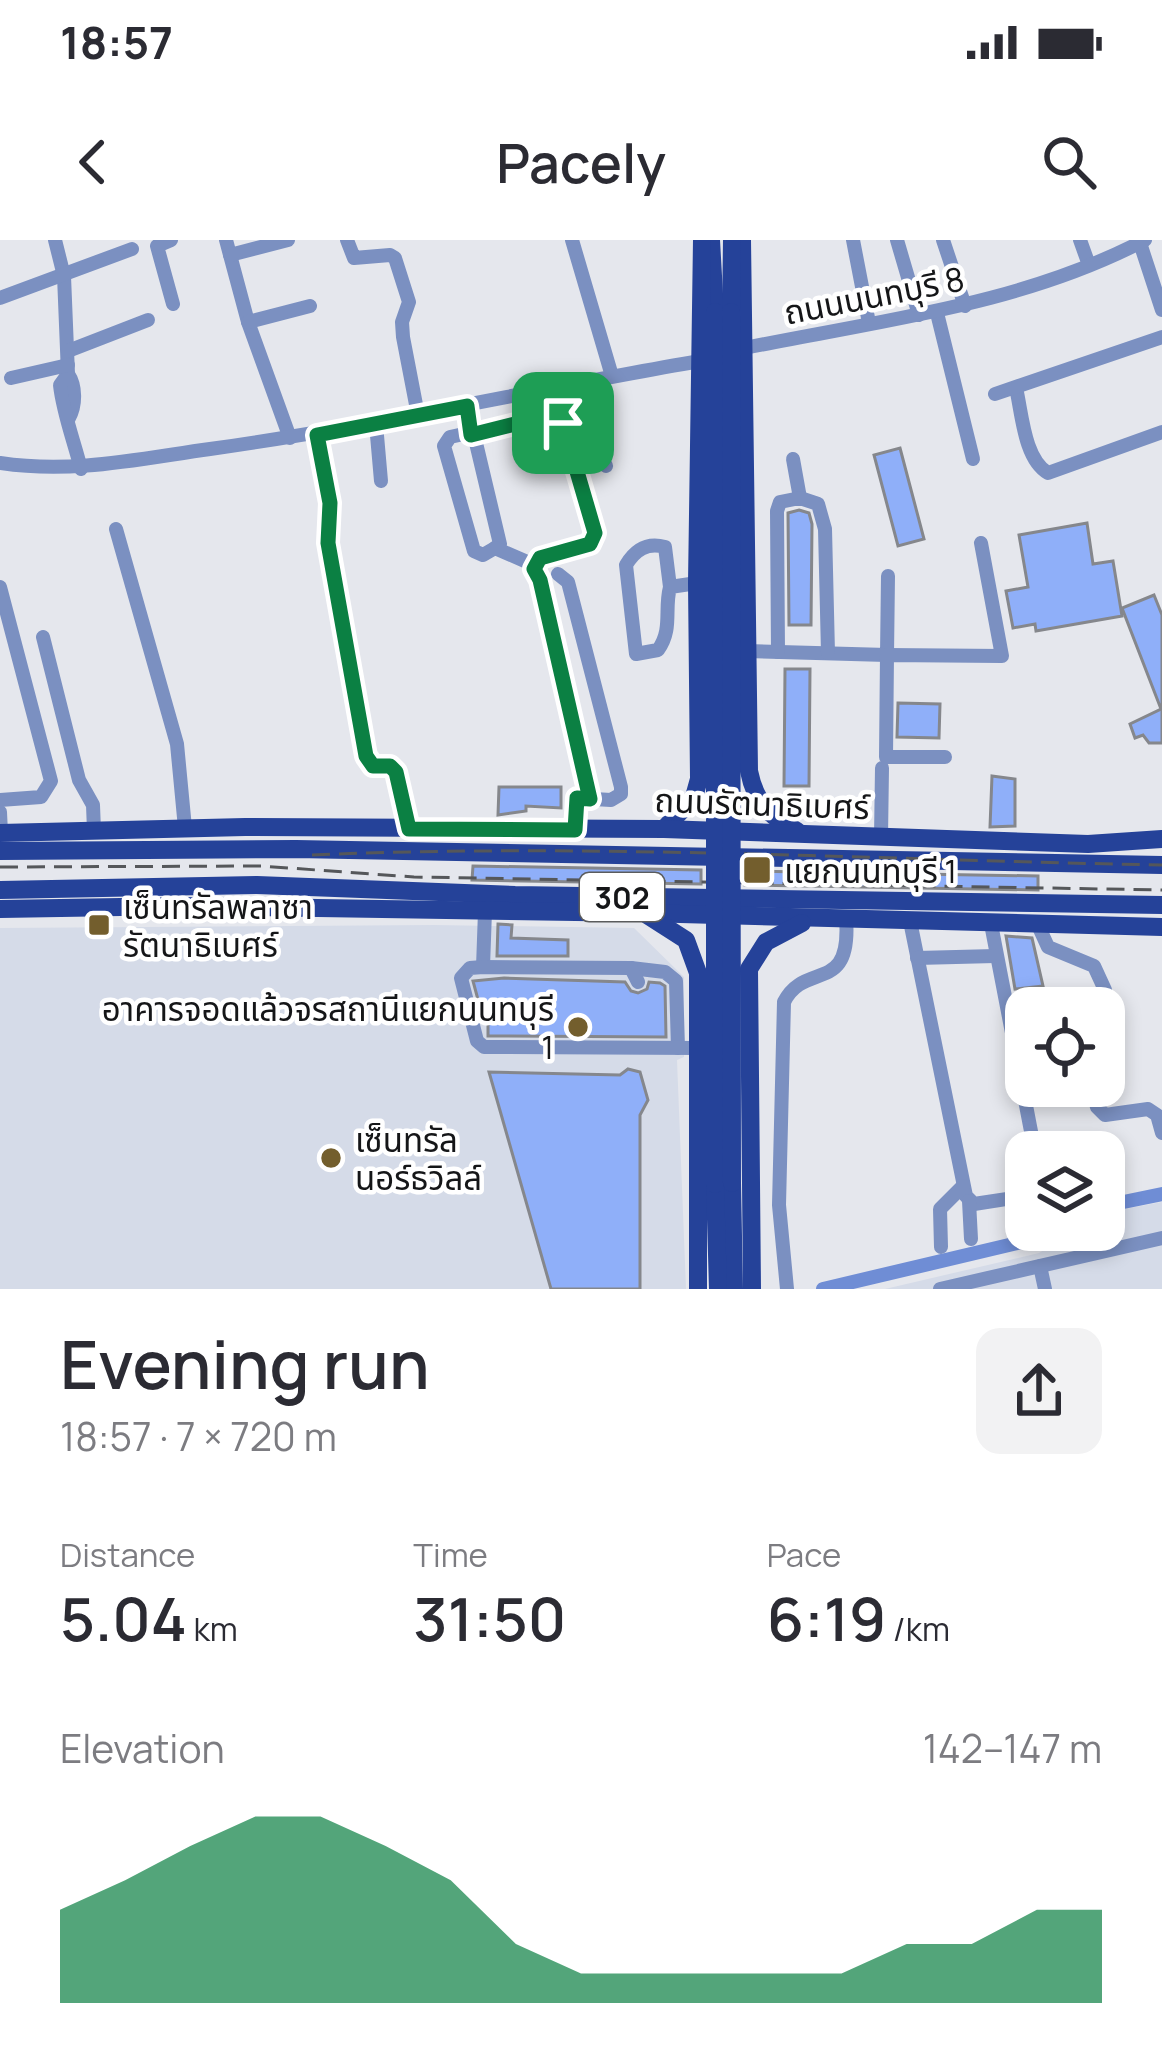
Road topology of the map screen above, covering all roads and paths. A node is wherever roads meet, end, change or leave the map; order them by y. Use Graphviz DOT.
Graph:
graph roads {
  1 [pos="56,240"];
  2 [pos="171,240"];
  3 [pos="288,240"];
  4 [pos="347,240"];
  5 [pos="572,240"];
  6 [pos="702,240"];
  7 [pos="711,240"];
  8 [pos="732,240"];
  9 [pos="742,240"];
  10 [pos="853,240"];
  11 [pos="897,240"];
  12 [pos="943,240"];
  13 [pos="1080,240"];
  14 [pos="1143,242"];
  15 [pos="228,248"];
  16 [pos="132,249"];
  17 [pos="1089,265"];
  18 [pos="64,276"];
  19 [pos="0,298"];
  20 [pos="173,304"];
  21 [pos="310,306"];
  22 [pos="965,306"];
  23 [pos="1162,310"];
  24 [pos="723,312"];
  25 [pos="938,313"];
  26 [pos="919,315"];
  27 [pos="148,320"];
  28 [pos="248,322"];
  29 [pos="869,323"];
  30 [pos="1162,337"];
  31 [pos="746,348"];
  32 [pos="700,361"];
  33 [pos="68,364"];
  34 [pos="612,376"];
  35 [pos="11,378"];
  36 [pos="578,383"];
  37 [pos="1016,388"];
  38 [pos="995,394"];
  39 [pos="467,406"];
  40 [pos="418,415"];
  41 [pos="376,424"];
  42 [pos="1162,432"];
  43 [pos="317,435"];
  44 [pos="471,435"];
  45 [pos="290,438"];
  46 [pos="793,459"];
  47 [pos="973,459"];
  48 [pos="0,463"];
  49 [pos="606,466"];
  50 [pos="81,469"];
  51 [pos="381,481"];
  52 [pos="800,498"];
  53 [pos="116,529"];
  54 [pos="981,543"];
  55 [pos="496,548"];
  56 [pos="551,557"];
  57 [pos="537,572"];
  58 [pos="558,574"];
  59 [pos="888,576"];
  60 [pos="697,583"];
  61 [pos="0,586"];
  62 [pos="670,587"];
  63 [pos="43,637"];
  64 [pos="747,651"];
  65 [pos="778,652"];
  66 [pos="828,652"];
  67 [pos="887,656"];
  68 [pos="945,757"];
  69 [pos="882,768"];
  70 [pos="748,771"];
  71 [pos="699,778"];
  72 [pos="590,799"];
  73 [pos="0,800"];
  74 [pos="0,812"];
  75 [pos="185,829"];
  76 [pos="409,829"];
  77 [pos="575,830"];
  78 [pos="664,830"];
  79 [pos="94,831"];
  80 [pos="0,833"];
  81 [pos="802,833"];
  82 [pos="881,837"];
  83 [pos="1162,839"];
  84 [pos="1088,844"];
  85 [pos="0,851"];
  86 [pos="1162,852"];
  87 [pos="1162,865"];
  88 [pos="82,888"];
  89 [pos="0,890"];
  90 [pos="1162,905"];
  91 [pos="181,906"];
  92 [pos="0,909"];
  93 [pos="484,911"];
  94 [pos="643,913"];
  95 [pos="812,918"];
  96 [pos="846,918"];
  97 [pos="910,921"];
  98 [pos="991,924"];
  99 [pos="1038,925"];
  100 [pos="1158,926"];
  101 [pos="995,956"];
  102 [pos="917,958"];
  103 [pos="483,967"];
  104 [pos="749,969"];
  105 [pos="698,973"];
  106 [pos="1104,987"];
  107 [pos="1005,1008"];
  108 [pos="688,1048"];
  109 [pos="1098,1107"];
  110 [pos="1162,1133"];
  111 [pos="723,1183"];
  112 [pos="966,1194"];
  113 [pos="1005,1199"];
  114 [pos="1162,1238"];
  115 [pos="971,1239"];
  116 [pos="941,1247"];
  117 [pos="1040,1266"];
  118 [pos="698,1289"];
  119 [pos="718,1289"];
  120 [pos="734,1289"];
  121 [pos="752,1289"];
  122 [pos="788,1289"];
  123 [pos="940,1289"];
  124 [pos="1045,1289"];
  1 -- 18 [label="street"];
  2 -- 20 [label="street"];
  3 -- 15 [label="street"];
  4 -- 40 [label="street"];
  5 -- 34 [label="street"];
  6 -- 32 [label="main road"];
  7 -- 24 [label="main road"];
  8 -- 24 [label="main road"];
  9 -- 31 [label="main road"];
  10 -- 29 [label="street"];
  11 -- 26 [label="street"];
  12 -- 22 [label="street"];
  13 -- 17 [label="street"];
  14 -- 17 [label="street, ถนนนนทบุรี 8"];
  14 -- 23 [label="street"];
  15 -- 28 [label="street"];
  16 -- 18 [label="street"];
  17 -- 22 [label="street, ถนนนนทบุรี 8"];
  18 -- 19 [label="street"];
  18 -- 33 [label="street"];
  21 -- 28 [label="street"];
  22 -- 25 [label="street, ถนนนนทบุรี 8"];
  24 -- 111 [label="main road, bridge"];
  25 -- 26 [label="street, ถนนนนทบุรี 8"];
  25 -- 47 [label="street"];
  26 -- 29 [label="street, ถนนนนทบุรี 8"];
  27 -- 33 [label="street"];
  28 -- 45 [label="street"];
  29 -- 31 [label="street, ถนนนนทบุรี 8"];
  30 -- 37 [label="street"];
  31 -- 64 [label="main road"];
  32 -- 34 [label="street"];
  32 -- 60 [label="main road"];
  33 -- 35 [label="street"];
  33 -- 50 [label="street"];
  34 -- 36 [label="street"];
  36 -- 39 [label="street"];
  36 -- 49 [label="street"];
  37 -- 38 [label="street"];
  37 -- 42 [label="street"];
  39 -- 40 [label="street"];
  39 -- 44 [label="street"];
  40 -- 41 [label="street"];
  41 -- 43 [label="street"];
  41 -- 51 [label="street"];
  43 -- 45 [label="street"];
  43 -- 76 [label="street"];
  44 -- 55 [label="street"];
  44 -- 55 [label="street"];
  44 -- 56 [label="street"];
  45 -- 50 [label="street"];
  46 -- 52 [label="street"];
  48 -- 50 [label="street"];
  52 -- 65 [label="street"];
  52 -- 66 [label="street"];
  53 -- 75 [label="street"];
  54 -- 67 [label="street"];
  55 -- 57 [label="street"];
  56 -- 57 [label="street"];
  56 -- 58 [label="street"];
  57 -- 58 [label="street"];
  57 -- 72 [label="street"];
  58 -- 72 [label="street"];
  59 -- 67 [label="street"];
  60 -- 62 [label="street"];
  60 -- 71 [label="main road"];
  61 -- 73 [label="street"];
  62 -- 62 [label="street"];
  63 -- 79 [label="street"];
  64 -- 65 [label="street"];
  64 -- 70 [label="main road"];
  65 -- 66 [label="street"];
  66 -- 67 [label="street"];
  67 -- 68 [label="street"];
  69 -- 82 [label="street"];
  70 -- 71 [label="main road"];
  70 -- 81 [label="main road"];
  71 -- 78 [label="main road"];
  72 -- 77 [label="street"];
  74 -- 80 [label="street"];
  75 -- 76 [label="main road, ถนนรัตนาธิเบศร์ / 302"];
  75 -- 79 [label="main road, ถนนรัตนาธิเบศร์ / 302"];
  76 -- 77 [label="main road, ถนนรัตนาธิเบศร์ / 302"];
  77 -- 78 [label="main road, ถนนรัตนาธิเบศร์ / 302"];
  78 -- 81 [label="main road, ถนนรัตนาธิเบศร์ / 302"];
  79 -- 80 [label="main road, ถนนรัตนาธิเบศร์ / 302"];
  81 -- 82 [label="main road, ถนนรัตนาธิเบศร์ / 302"];
  82 -- 84 [label="main road, ถนนรัตนาธิเบศร์ / 302"];
  83 -- 84 [label="main road, ถนนรัตนาธิเบศร์ / 302"];
  84 -- 86 [label="main road"];
  85 -- 87 [label="main road, ถนนรัตนาธิเบศร์ / 302"];
  88 -- 89 [label="main road, 302"];
  88 -- 90 [label="main road, 302"];
  88 -- 91 [label="main road"];
  91 -- 92 [label="main road, 302"];
  91 -- 93 [label="main road, 302"];
  93 -- 94 [label="main road, 302"];
  93 -- 103 [label="street"];
  94 -- 95 [label="main road, 302"];
  94 -- 105 [label="main road"];
  95 -- 96 [label="main road, 302"];
  95 -- 104 [label="main road"];
  96 -- 97 [label="main road, 302"];
  96 -- 122 [label="street"];
  97 -- 98 [label="main road, 302"];
  97 -- 102 [label="street"];
  98 -- 99 [label="main road, 302"];
  98 -- 101 [label="street"];
  99 -- 100 [label="main road, 302"];
  99 -- 106 [label="street"];
  101 -- 102 [label="street"];
  101 -- 107 [label="street"];
  102 -- 112 [label="street"];
  103 -- 108 [label="street"];
  103 -- 108 [label="street"];
  104 -- 105 [label="main road"];
  104 -- 121 [label="main road"];
  105 -- 108 [label="main road"];
  108 -- 118 [label="main road"];
  109 -- 110 [label="street"];
  111 -- 119 [label="main road"];
  111 -- 120 [label="main road"];
  112 -- 113 [label="street"];
  112 -- 115 [label="street"];
  112 -- 116 [label="street"];
  114 -- 117 [label="street"];
  117 -- 123 [label="street"];
  117 -- 124 [label="street"];
}
